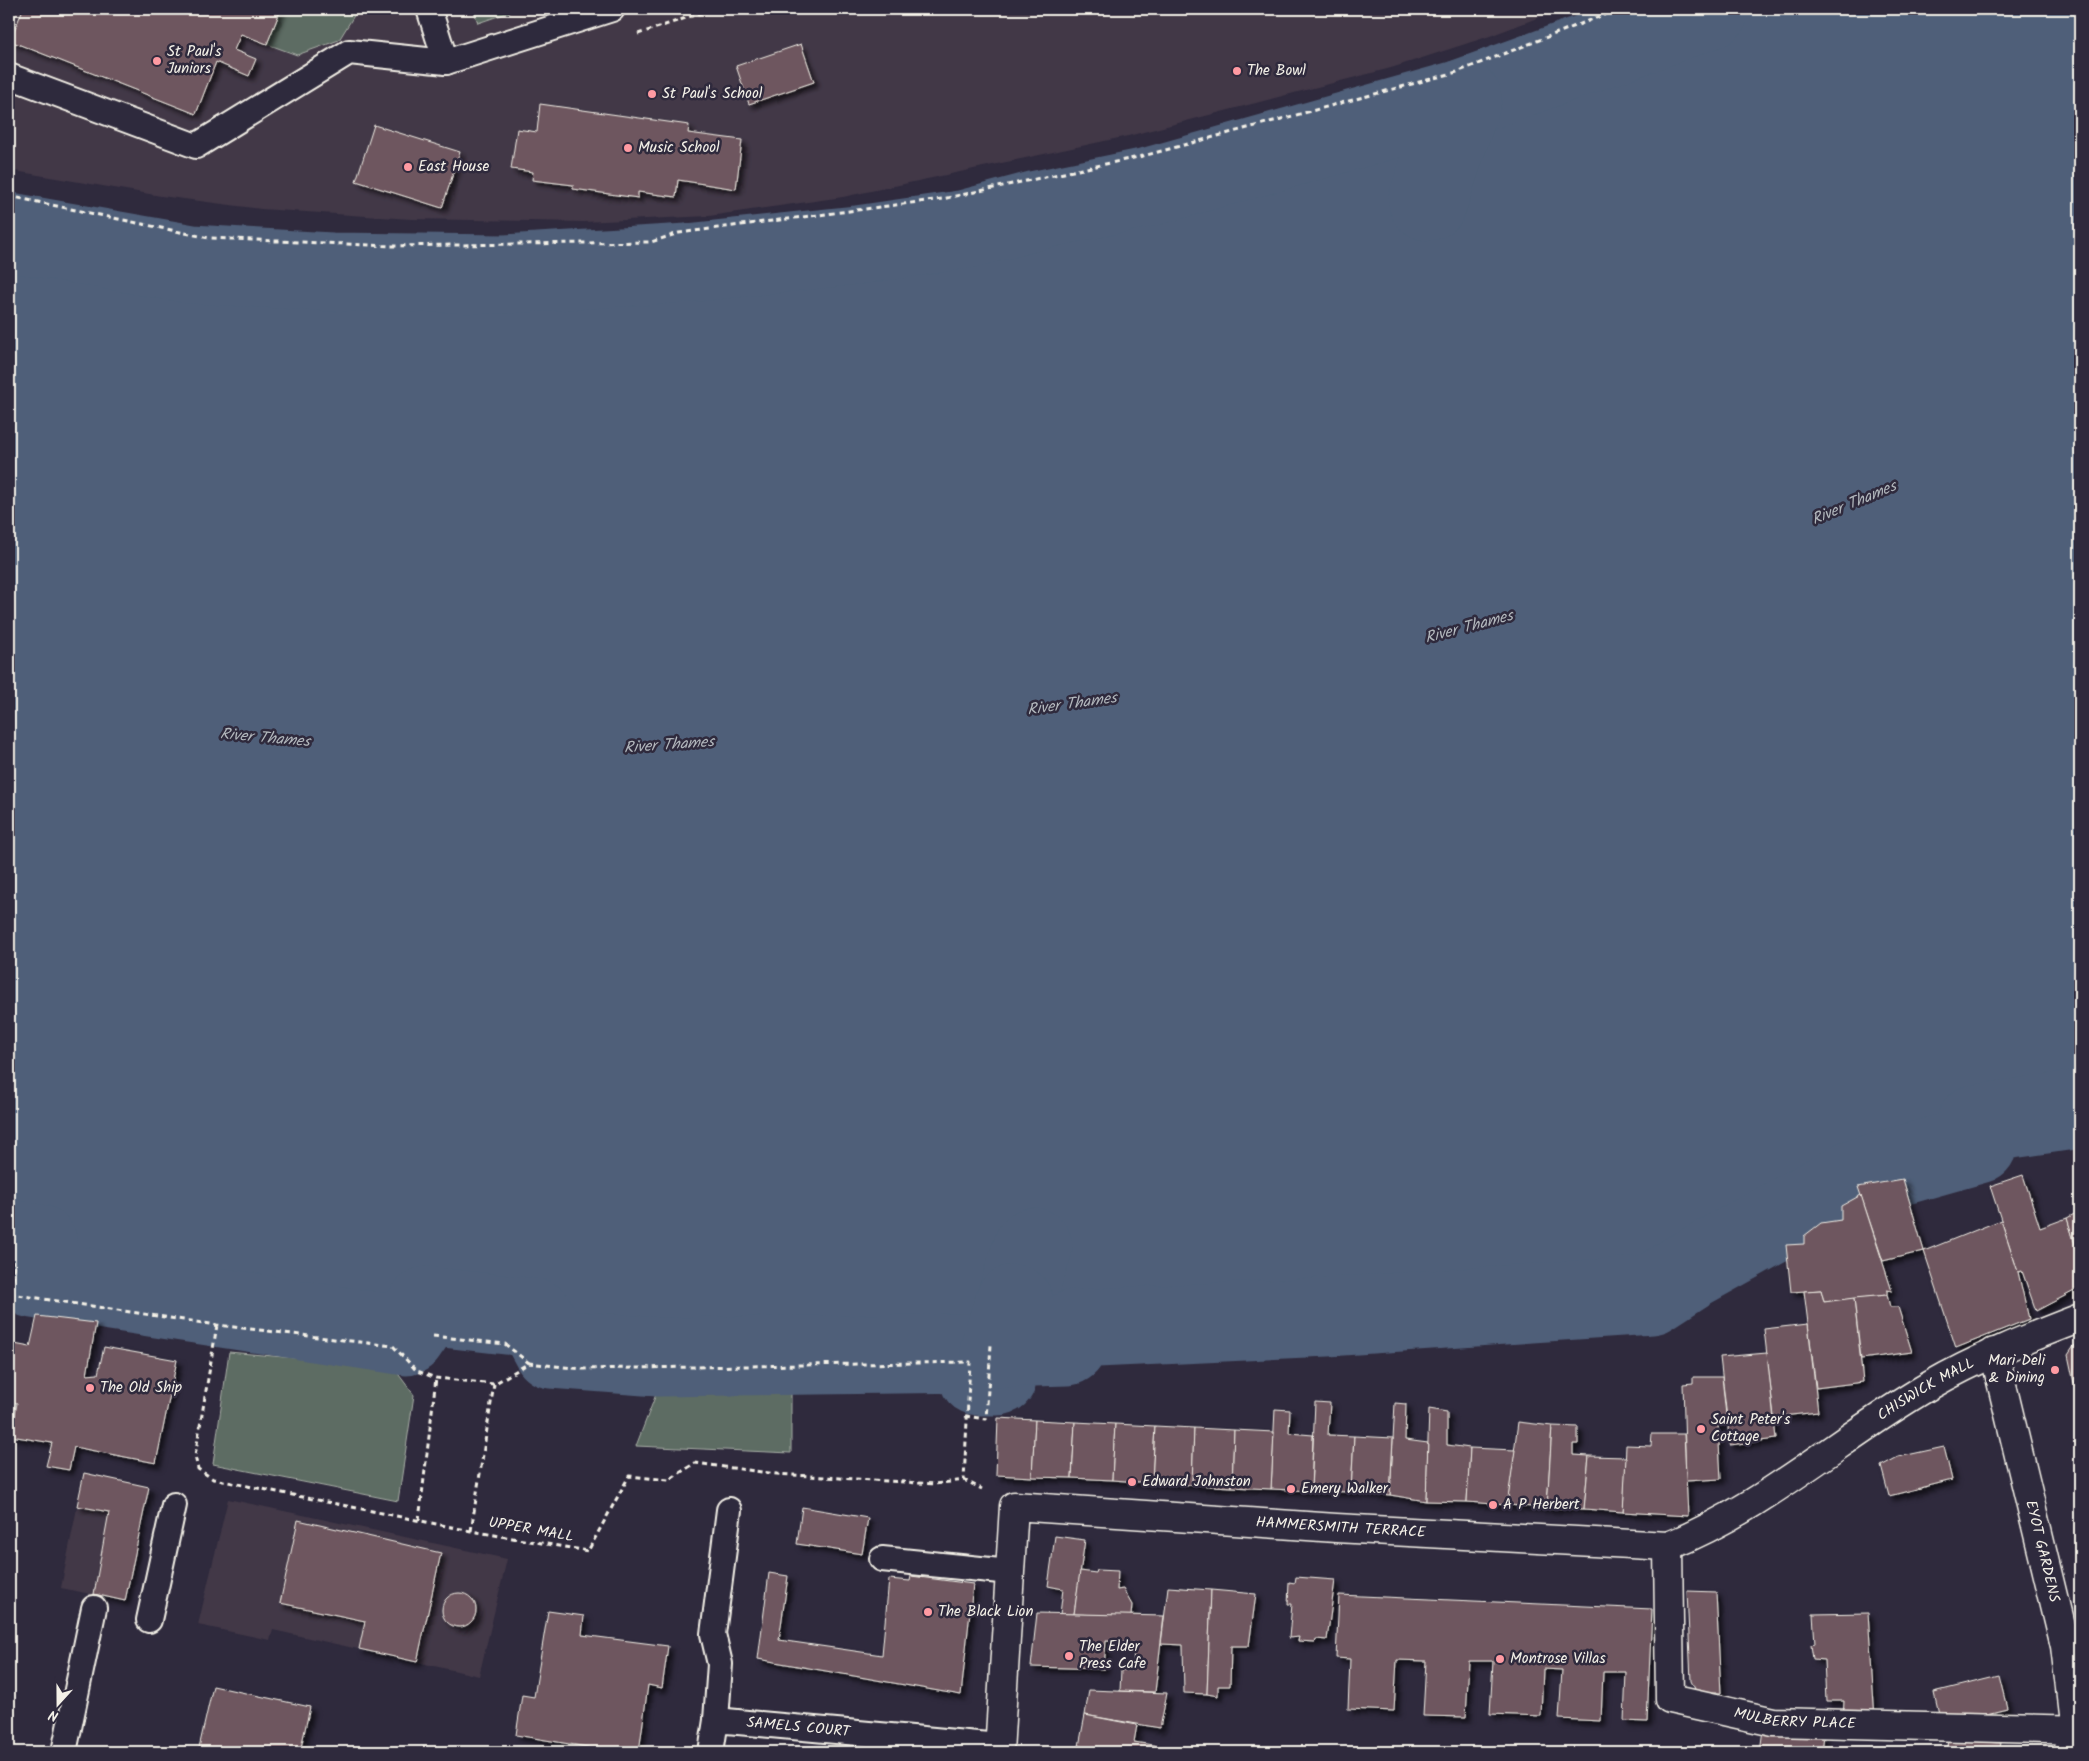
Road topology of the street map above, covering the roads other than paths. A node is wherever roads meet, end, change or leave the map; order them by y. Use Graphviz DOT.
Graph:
graph roads {
  1 [pos="429,9"];
  2 [pos="612,9"];
  3 [pos="446,62"];
  4 [pos="9,76"];
  5 [pos="2080,1318"];
  6 [pos="1994,1352"];
  7 [pos="174,1505"];
  8 [pos="729,1510"];
  9 [pos="1668,1546"];
  10 [pos="882,1559"];
  11 [pos="1010,1572"];
  12 [pos="94,1608"];
  13 [pos="149,1620"];
  14 [pos="716,1720"];
  15 [pos="2075,1738"];
  16 [pos="999,1749"];
  17 [pos="64,1752"];
  18 [pos="711,1752"];
  1 -- 3 [label="lane"];
  2 -- 3 [label="lane"];
  3 -- 4 [label="lane"];
  5 -- 6 [label="street, CHISWICK MALL"];
  6 -- 9 [label="street, CHISWICK MALL"];
  6 -- 15 [label="street, EYOT GARDENS"];
  7 -- 13 [label="lane"];
  8 -- 14 [label="lane"];
  9 -- 11 [label="street, HAMMERSMITH TERRACE"];
  9 -- 15 [label="street, MULBERRY PLACE"];
  10 -- 11 [label="lane"];
  11 -- 16 [label="street"];
  12 -- 17 [label="lane"];
  14 -- 16 [label="lane, SAMELS COURT"];
  14 -- 18 [label="lane"];
}
